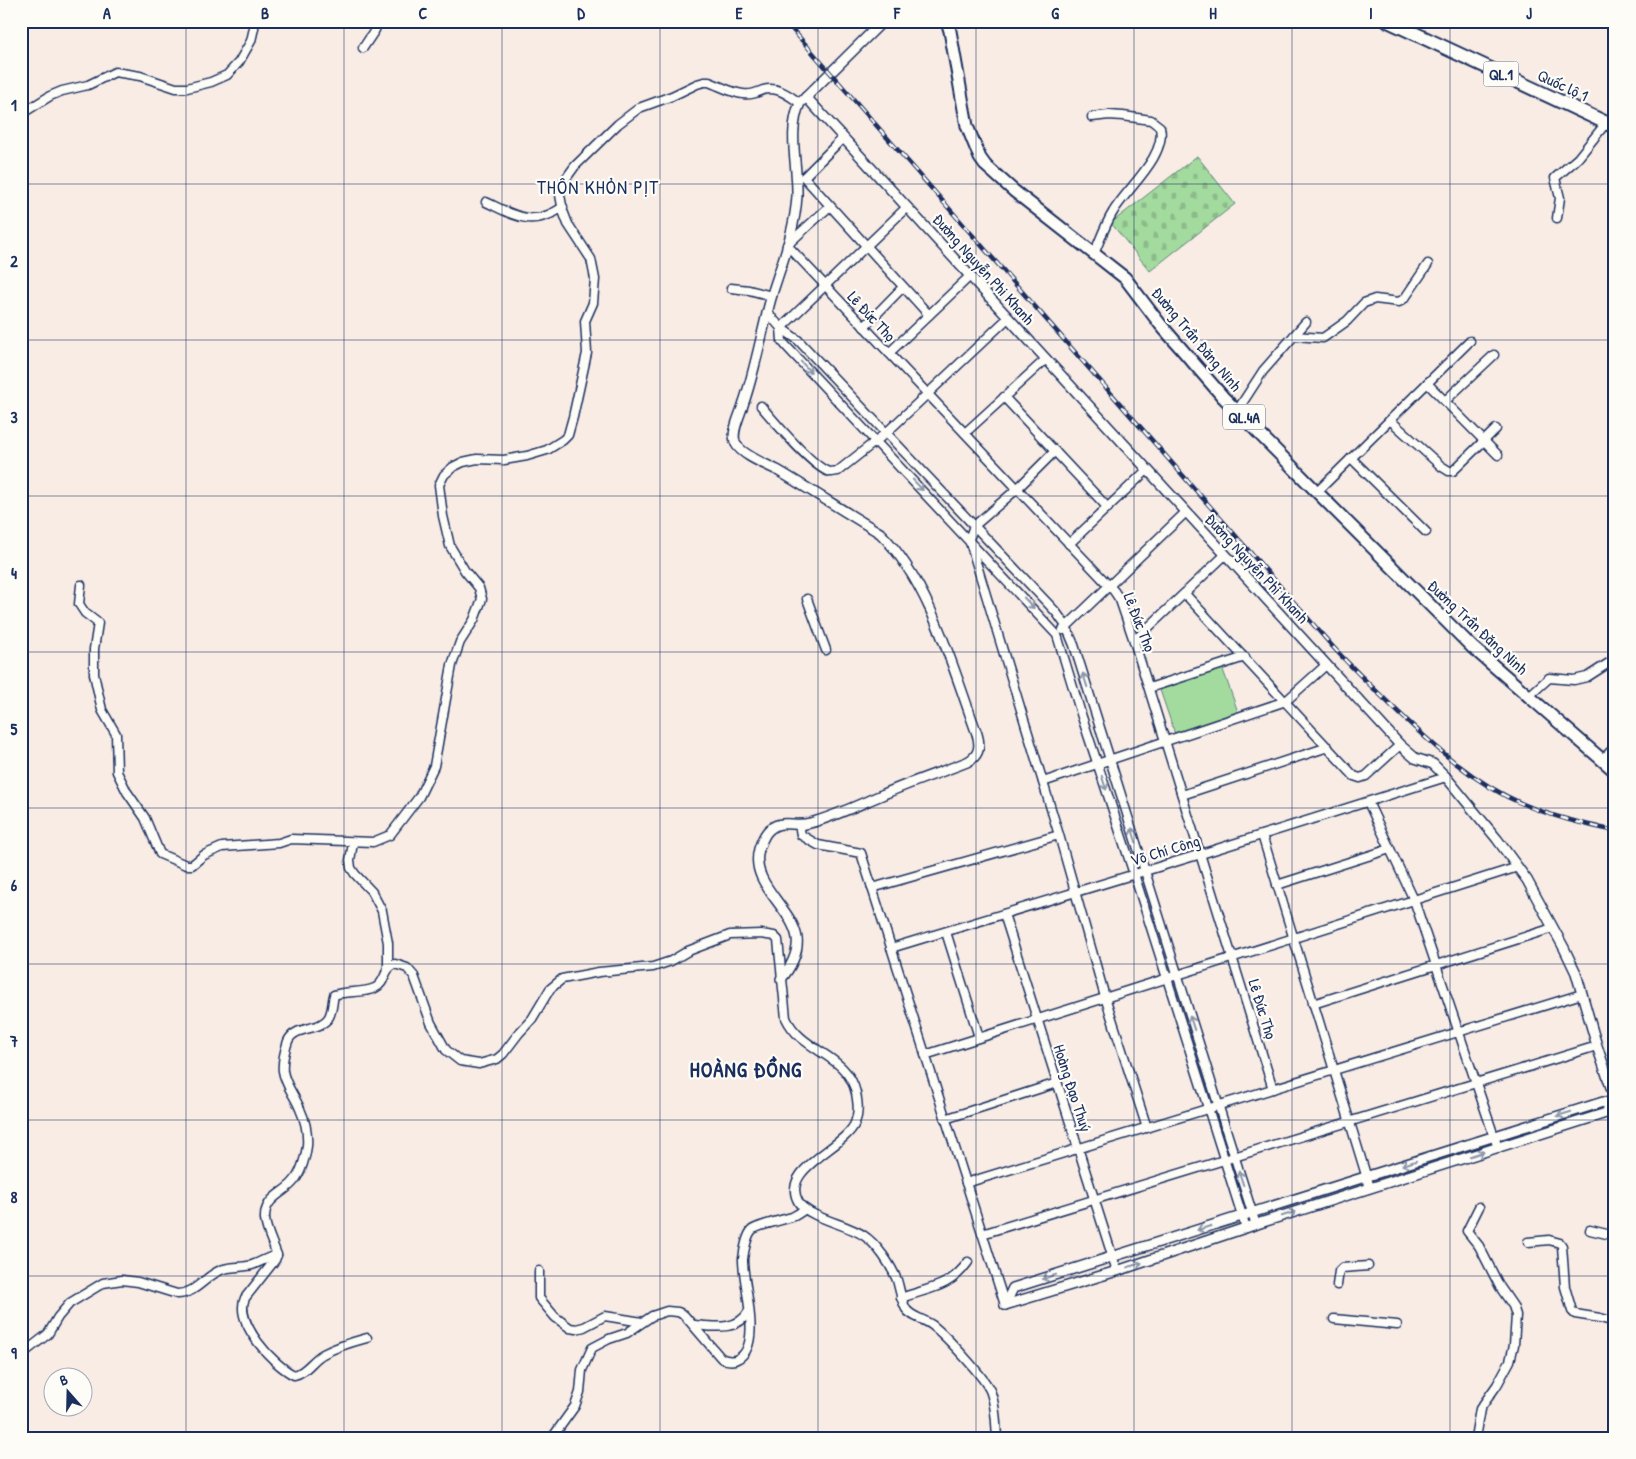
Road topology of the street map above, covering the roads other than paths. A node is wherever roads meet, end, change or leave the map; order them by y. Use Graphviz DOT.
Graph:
graph roads {
  1 [pos="254,21"];
  2 [pos="378,21"];
  3 [pos="883,21"];
  4 [pos="947,21"];
  5 [pos="1388,21"];
  6 [pos="363,48"];
  7 [pos="803,100"];
  8 [pos="21,114"];
  9 [pos="1092,117"];
  10 [pos="1611,125"];
  11 [pos="843,138"];
  12 [pos="486,202"];
  13 [pos="830,206"];
  14 [pos="563,207"];
  15 [pos="907,207"];
  16 [pos="1557,218"];
  17 [pos="866,245"];
  18 [pos="787,246"];
  19 [pos="1094,254"];
  20 [pos="1428,264"];
  21 [pos="970,276"];
  22 [pos="825,286"];
  23 [pos="903,287"];
  24 [pos="731,288"];
  25 [pos="772,296"];
  26 [pos="767,312"];
  27 [pos="929,315"];
  28 [pos="1008,318"];
  29 [pos="1306,322"];
  30 [pos="864,327"];
  31 [pos="781,328"];
  32 [pos="1294,336"];
  33 [pos="1470,341"];
  34 [pos="889,353"];
  35 [pos="1494,354"];
  36 [pos="1046,359"];
  37 [pos="1427,383"];
  38 [pos="927,393"];
  39 [pos="1004,397"];
  40 [pos="1445,401"];
  41 [pos="761,406"];
  42 [pos="1237,411"];
  43 [pos="1390,420"];
  44 [pos="1496,430"];
  45 [pos="886,433"];
  46 [pos="964,433"];
  47 [pos="876,441"];
  48 [pos="1484,441"];
  49 [pos="1055,451"];
  50 [pos="1498,455"];
  51 [pos="1351,458"];
  52 [pos="1147,470"];
  53 [pos="1017,489"];
  54 [pos="1317,492"];
  55 [pos="1108,508"];
  56 [pos="1186,512"];
  57 [pos="974,526"];
  58 [pos="1426,532"];
  59 [pos="969,539"];
  60 [pos="1070,544"];
  61 [pos="1226,555"];
  62 [pos="81,585"];
  63 [pos="1109,586"];
  64 [pos="1186,594"];
  65 [pos="807,599"];
  66 [pos="1066,626"];
  67 [pos="1057,635"];
  68 [pos="1134,641"];
  69 [pos="826,650"];
  70 [pos="1245,657"];
  71 [pos="1615,659"];
  72 [pos="1326,665"];
  73 [pos="1149,688"];
  74 [pos="1529,696"];
  75 [pos="1286,701"];
  76 [pos="1164,742"];
  77 [pos="1400,745"];
  78 [pos="1328,747"];
  79 [pos="1615,747"];
  80 [pos="1110,759"];
  81 [pos="1602,760"];
  82 [pos="1097,764"];
  83 [pos="1615,771"];
  84 [pos="1446,777"];
  85 [pos="1043,782"];
  86 [pos="1182,795"];
  87 [pos="1368,802"];
  88 [pos="799,824"];
  89 [pos="1059,834"];
  90 [pos="1262,834"];
  91 [pos="353,843"];
  92 [pos="1390,849"];
  93 [pos="1201,854"];
  94 [pos="1518,867"];
  95 [pos="1145,870"];
  96 [pos="1134,874"];
  97 [pos="1277,884"];
  98 [pos="872,888"];
  99 [pos="1074,892"];
  100 [pos="1414,900"];
  101 [pos="1004,914"];
  102 [pos="1553,928"];
  103 [pos="946,932"];
  104 [pos="1293,938"];
  105 [pos="891,948"];
  106 [pos="1233,957"];
  107 [pos="1436,965"];
  108 [pos="388,968"];
  109 [pos="1177,975"];
  110 [pos="1167,978"];
  111 [pos="781,979"];
  112 [pos="1582,994"];
  113 [pos="1105,997"];
  114 [pos="1314,1004"];
  115 [pos="1036,1019"];
  116 [pos="1459,1032"];
  117 [pos="979,1037"];
  118 [pos="1597,1046"];
  119 [pos="925,1054"];
  120 [pos="1334,1070"];
  121 [pos="1057,1083"];
  122 [pos="1476,1083"];
  123 [pos="1272,1089"];
  124 [pos="1613,1103"];
  125 [pos="1218,1105"];
  126 [pos="1208,1108"];
  127 [pos="945,1119"];
  128 [pos="1350,1122"];
  129 [pos="1148,1128"];
  130 [pos="1494,1135"];
  131 [pos="1078,1148"];
  132 [pos="1498,1148"];
  133 [pos="1234,1157"];
  134 [pos="1225,1160"];
  135 [pos="1366,1176"];
  136 [pos="966,1183"];
  137 [pos="1370,1188"];
  138 [pos="1094,1200"];
  139 [pos="1479,1207"];
  140 [pos="805,1209"];
  141 [pos="1252,1213"];
  142 [pos="1242,1216"];
  143 [pos="1256,1225"];
  144 [pos="1246,1228"];
  145 [pos="1590,1230"];
  146 [pos="982,1234"];
  147 [pos="1615,1236"];
  148 [pos="1528,1242"];
  149 [pos="277,1254"];
  150 [pos="1112,1257"];
  151 [pos="968,1262"];
  152 [pos="1368,1266"];
  153 [pos="539,1271"];
  154 [pos="1117,1271"];
  155 [pos="1337,1284"];
  156 [pos="901,1298"];
  157 [pos="1004,1305"];
  158 [pos="750,1309"];
  159 [pos="1334,1319"];
  160 [pos="642,1322"];
  161 [pos="1615,1322"];
  162 [pos="1397,1325"];
  163 [pos="695,1326"];
  164 [pos="367,1338"];
  165 [pos="21,1355"];
  166 [pos="552,1438"];
  167 [pos="997,1438"];
  168 [pos="1475,1438"];
  1 -- 8 [label="street"];
  2 -- 6 [label="street"];
  3 -- 7 [label="street"];
  4 -- 19 [label="main road, Đường Trần Đăng Ninh / QL.4A"];
  5 -- 10 [label="highway, Quốc lộ 1 / QL.1"];
  7 -- 11 [label="street, Đường Nguyễn Phi Khanh"];
  7 -- 14 [label="street"];
  7 -- 18 [label="street"];
  9 -- 19 [label="street"];
  10 -- 16 [label="street"];
  11 -- 13 [label="street"];
  11 -- 15 [label="street, Đường Nguyễn Phi Khanh"];
  12 -- 14 [label="street"];
  13 -- 17 [label="street"];
  13 -- 18 [label="street"];
  14 -- 91 [label="street"];
  15 -- 17 [label="street"];
  15 -- 21 [label="street, Đường Nguyễn Phi Khanh"];
  17 -- 22 [label="street"];
  17 -- 23 [label="street"];
  18 -- 22 [label="street, Lê Đức Thọ"];
  18 -- 25 [label="street"];
  19 -- 42 [label="main road, Đường Trần Đăng Ninh / QL.4A"];
  20 -- 32 [label="street"];
  21 -- 27 [label="street"];
  21 -- 28 [label="street, Đường Nguyễn Phi Khanh"];
  22 -- 30 [label="street, Lê Đức Thọ"];
  22 -- 31 [label="street"];
  23 -- 27 [label="street"];
  23 -- 30 [label="street"];
  24 -- 25 [label="street"];
  25 -- 26 [label="street"];
  26 -- 31 [label="street"];
  26 -- 88 [label="street"];
  27 -- 34 [label="street"];
  28 -- 36 [label="street, Đường Nguyễn Phi Khanh"];
  28 -- 38 [label="street"];
  29 -- 32 [label="street"];
  30 -- 34 [label="street, Lê Đức Thọ"];
  31 -- 45 [label="street"];
  31 -- 47 [label="street, one-way"];
  32 -- 42 [label="street"];
  33 -- 37 [label="street"];
  34 -- 38 [label="street, Lê Đức Thọ"];
  35 -- 40 [label="street"];
  36 -- 39 [label="street"];
  36 -- 52 [label="street, Đường Nguyễn Phi Khanh"];
  37 -- 40 [label="street"];
  37 -- 43 [label="street"];
  38 -- 45 [label="street"];
  38 -- 46 [label="street, Lê Đức Thọ"];
  39 -- 46 [label="street"];
  39 -- 49 [label="street"];
  40 -- 48 [label="street"];
  41 -- 47 [label="street"];
  42 -- 54 [label="main road, Đường Trần Đăng Ninh / QL.4A"];
  43 -- 48 [label="street"];
  43 -- 51 [label="street"];
  44 -- 48 [label="street"];
  45 -- 47 [label="street"];
  45 -- 57 [label="street"];
  46 -- 53 [label="street, Lê Đức Thọ"];
  47 -- 59 [label="street, one-way"];
  48 -- 50 [label="street"];
  49 -- 53 [label="street"];
  49 -- 55 [label="street"];
  51 -- 54 [label="street"];
  51 -- 58 [label="street"];
  52 -- 55 [label="street"];
  52 -- 56 [label="street, Đường Nguyễn Phi Khanh"];
  53 -- 57 [label="street"];
  53 -- 60 [label="street, Lê Đức Thọ"];
  54 -- 74 [label="main road, Đường Trần Đăng Ninh / QL.4A"];
  55 -- 60 [label="street"];
  56 -- 61 [label="street, Đường Nguyễn Phi Khanh"];
  56 -- 63 [label="street"];
  57 -- 59 [label="street"];
  57 -- 66 [label="street"];
  59 -- 67 [label="street, one-way"];
  59 -- 85 [label="street"];
  60 -- 63 [label="street, Lê Đức Thọ"];
  61 -- 64 [label="street"];
  61 -- 72 [label="street, Đường Nguyễn Phi Khanh"];
  62 -- 91 [label="street"];
  63 -- 66 [label="street"];
  63 -- 68 [label="street, Lê Đức Thọ"];
  64 -- 68 [label="street"];
  64 -- 70 [label="street"];
  65 -- 69 [label="street"];
  66 -- 67 [label="street"];
  80 -- 66 [label="street, one-way"];
  67 -- 82 [label="street"];
  68 -- 73 [label="street, Lê Đức Thọ"];
  70 -- 73 [label="street"];
  70 -- 75 [label="street"];
  71 -- 74 [label="street"];
  72 -- 75 [label="street"];
  72 -- 77 [label="street, Đường Nguyễn Phi Khanh"];
  73 -- 76 [label="street, Lê Đức Thọ"];
  74 -- 81 [label="main road, Đường Trần Đăng Ninh / QL.4A"];
  75 -- 76 [label="street"];
  75 -- 78 [label="street"];
  76 -- 80 [label="street"];
  76 -- 86 [label="street, Lê Đức Thọ"];
  77 -- 78 [label="street"];
  77 -- 84 [label="street, Đường Nguyễn Phi Khanh"];
  78 -- 86 [label="street"];
  79 -- 81 [label="street"];
  80 -- 82 [label="street"];
  95 -- 80 [label="street, one-way"];
  81 -- 83 [label="main road, Đường Trần Đăng Ninh / QL.4A"];
  82 -- 85 [label="street"];
  82 -- 96 [label="street, one-way"];
  84 -- 87 [label="street, Võ Chí Công"];
  84 -- 94 [label="street, Đường Nguyễn Phi Khanh"];
  85 -- 89 [label="street"];
  86 -- 93 [label="street, Lê Đức Thọ"];
  87 -- 90 [label="street, Võ Chí Công"];
  87 -- 92 [label="street"];
  88 -- 98 [label="street"];
  88 -- 111 [label="street"];
  89 -- 98 [label="street"];
  89 -- 99 [label="street"];
  90 -- 93 [label="street, Võ Chí Công"];
  90 -- 97 [label="street"];
  91 -- 108 [label="street"];
  92 -- 97 [label="street"];
  92 -- 100 [label="street"];
  93 -- 95 [label="street, Võ Chí Công"];
  93 -- 106 [label="street, Lê Đức Thọ"];
  94 -- 100 [label="street"];
  94 -- 102 [label="street, Đường Nguyễn Phi Khanh"];
  95 -- 96 [label="street, Võ Chí Công"];
  95 -- 109 [label="street"];
  96 -- 99 [label="street, Võ Chí Công"];
  96 -- 110 [label="street"];
  97 -- 104 [label="street"];
  98 -- 105 [label="street"];
  99 -- 101 [label="street, Võ Chí Công"];
  99 -- 113 [label="street"];
  100 -- 104 [label="street"];
  100 -- 107 [label="street"];
  101 -- 103 [label="street, Võ Chí Công"];
  101 -- 115 [label="street, Hoàng Đạo Thuý"];
  102 -- 107 [label="street"];
  102 -- 112 [label="street, Đường Nguyễn Phi Khanh"];
  103 -- 105 [label="street, Võ Chí Công"];
  103 -- 117 [label="street"];
  104 -- 106 [label="street"];
  104 -- 114 [label="street"];
  105 -- 119 [label="street"];
  106 -- 109 [label="street"];
  106 -- 123 [label="street, Lê Đức Thọ"];
  107 -- 114 [label="street"];
  107 -- 116 [label="street"];
  108 -- 111 [label="street"];
  108 -- 149 [label="street"];
  109 -- 110 [label="street"];
  125 -- 109 [label="street, one-way"];
  110 -- 113 [label="street"];
  110 -- 126 [label="street"];
  111 -- 140 [label="street"];
  112 -- 116 [label="street"];
  112 -- 118 [label="street, Đường Nguyễn Phi Khanh"];
  113 -- 115 [label="street"];
  113 -- 129 [label="street"];
  114 -- 120 [label="street"];
  115 -- 117 [label="street"];
  115 -- 121 [label="street, Hoàng Đạo Thuý"];
  116 -- 120 [label="street"];
  116 -- 122 [label="street"];
  117 -- 119 [label="street"];
  118 -- 122 [label="street"];
  118 -- 124 [label="street, Đường Nguyễn Phi Khanh"];
  119 -- 127 [label="street"];
  120 -- 123 [label="street"];
  120 -- 128 [label="street"];
  121 -- 127 [label="street"];
  121 -- 131 [label="street, Hoàng Đạo Thuý"];
  122 -- 128 [label="street"];
  122 -- 130 [label="street"];
  123 -- 125 [label="street"];
  124 -- 130 [label="street, one-way"];
  124 -- 132 [label="street"];
  125 -- 126 [label="street"];
  125 -- 133 [label="street"];
  126 -- 129 [label="street"];
  126 -- 134 [label="street"];
  127 -- 136 [label="street"];
  128 -- 133 [label="street"];
  128 -- 135 [label="street"];
  129 -- 131 [label="street"];
  130 -- 132 [label="street"];
  130 -- 135 [label="street, one-way"];
  131 -- 136 [label="street"];
  131 -- 138 [label="street, Hoàng Đạo Thuý"];
  137 -- 132 [label="street, one-way"];
  133 -- 134 [label="street"];
  141 -- 133 [label="street, one-way"];
  134 -- 138 [label="street"];
  134 -- 142 [label="street"];
  135 -- 137 [label="street"];
  135 -- 141 [label="street"];
  136 -- 146 [label="street"];
  143 -- 137 [label="street, one-way"];
  138 -- 146 [label="street"];
  138 -- 150 [label="street, Hoàng Đạo Thuý"];
  139 -- 168 [label="street"];
  140 -- 156 [label="street"];
  140 -- 158 [label="street"];
  141 -- 142 [label="street"];
  141 -- 143 [label="street"];
  142 -- 144 [label="street"];
  142 -- 150 [label="street, one-way"];
  143 -- 144 [label="street"];
  154 -- 144 [label="street, one-way"];
  145 -- 147 [label="street"];
  146 -- 157 [label="street"];
  148 -- 161 [label="street"];
  149 -- 164 [label="street"];
  149 -- 165 [label="street"];
  150 -- 154 [label="street, Hoàng Đạo Thuý"];
  150 -- 157 [label="street, one-way"];
  151 -- 156 [label="street"];
  152 -- 155 [label="street"];
  153 -- 160 [label="street"];
  154 -- 157 [label="street"];
  156 -- 167 [label="street"];
  158 -- 163 [label="street"];
  158 -- 163 [label="street"];
  159 -- 162 [label="street"];
  160 -- 163 [label="street"];
  160 -- 166 [label="street"];
}
